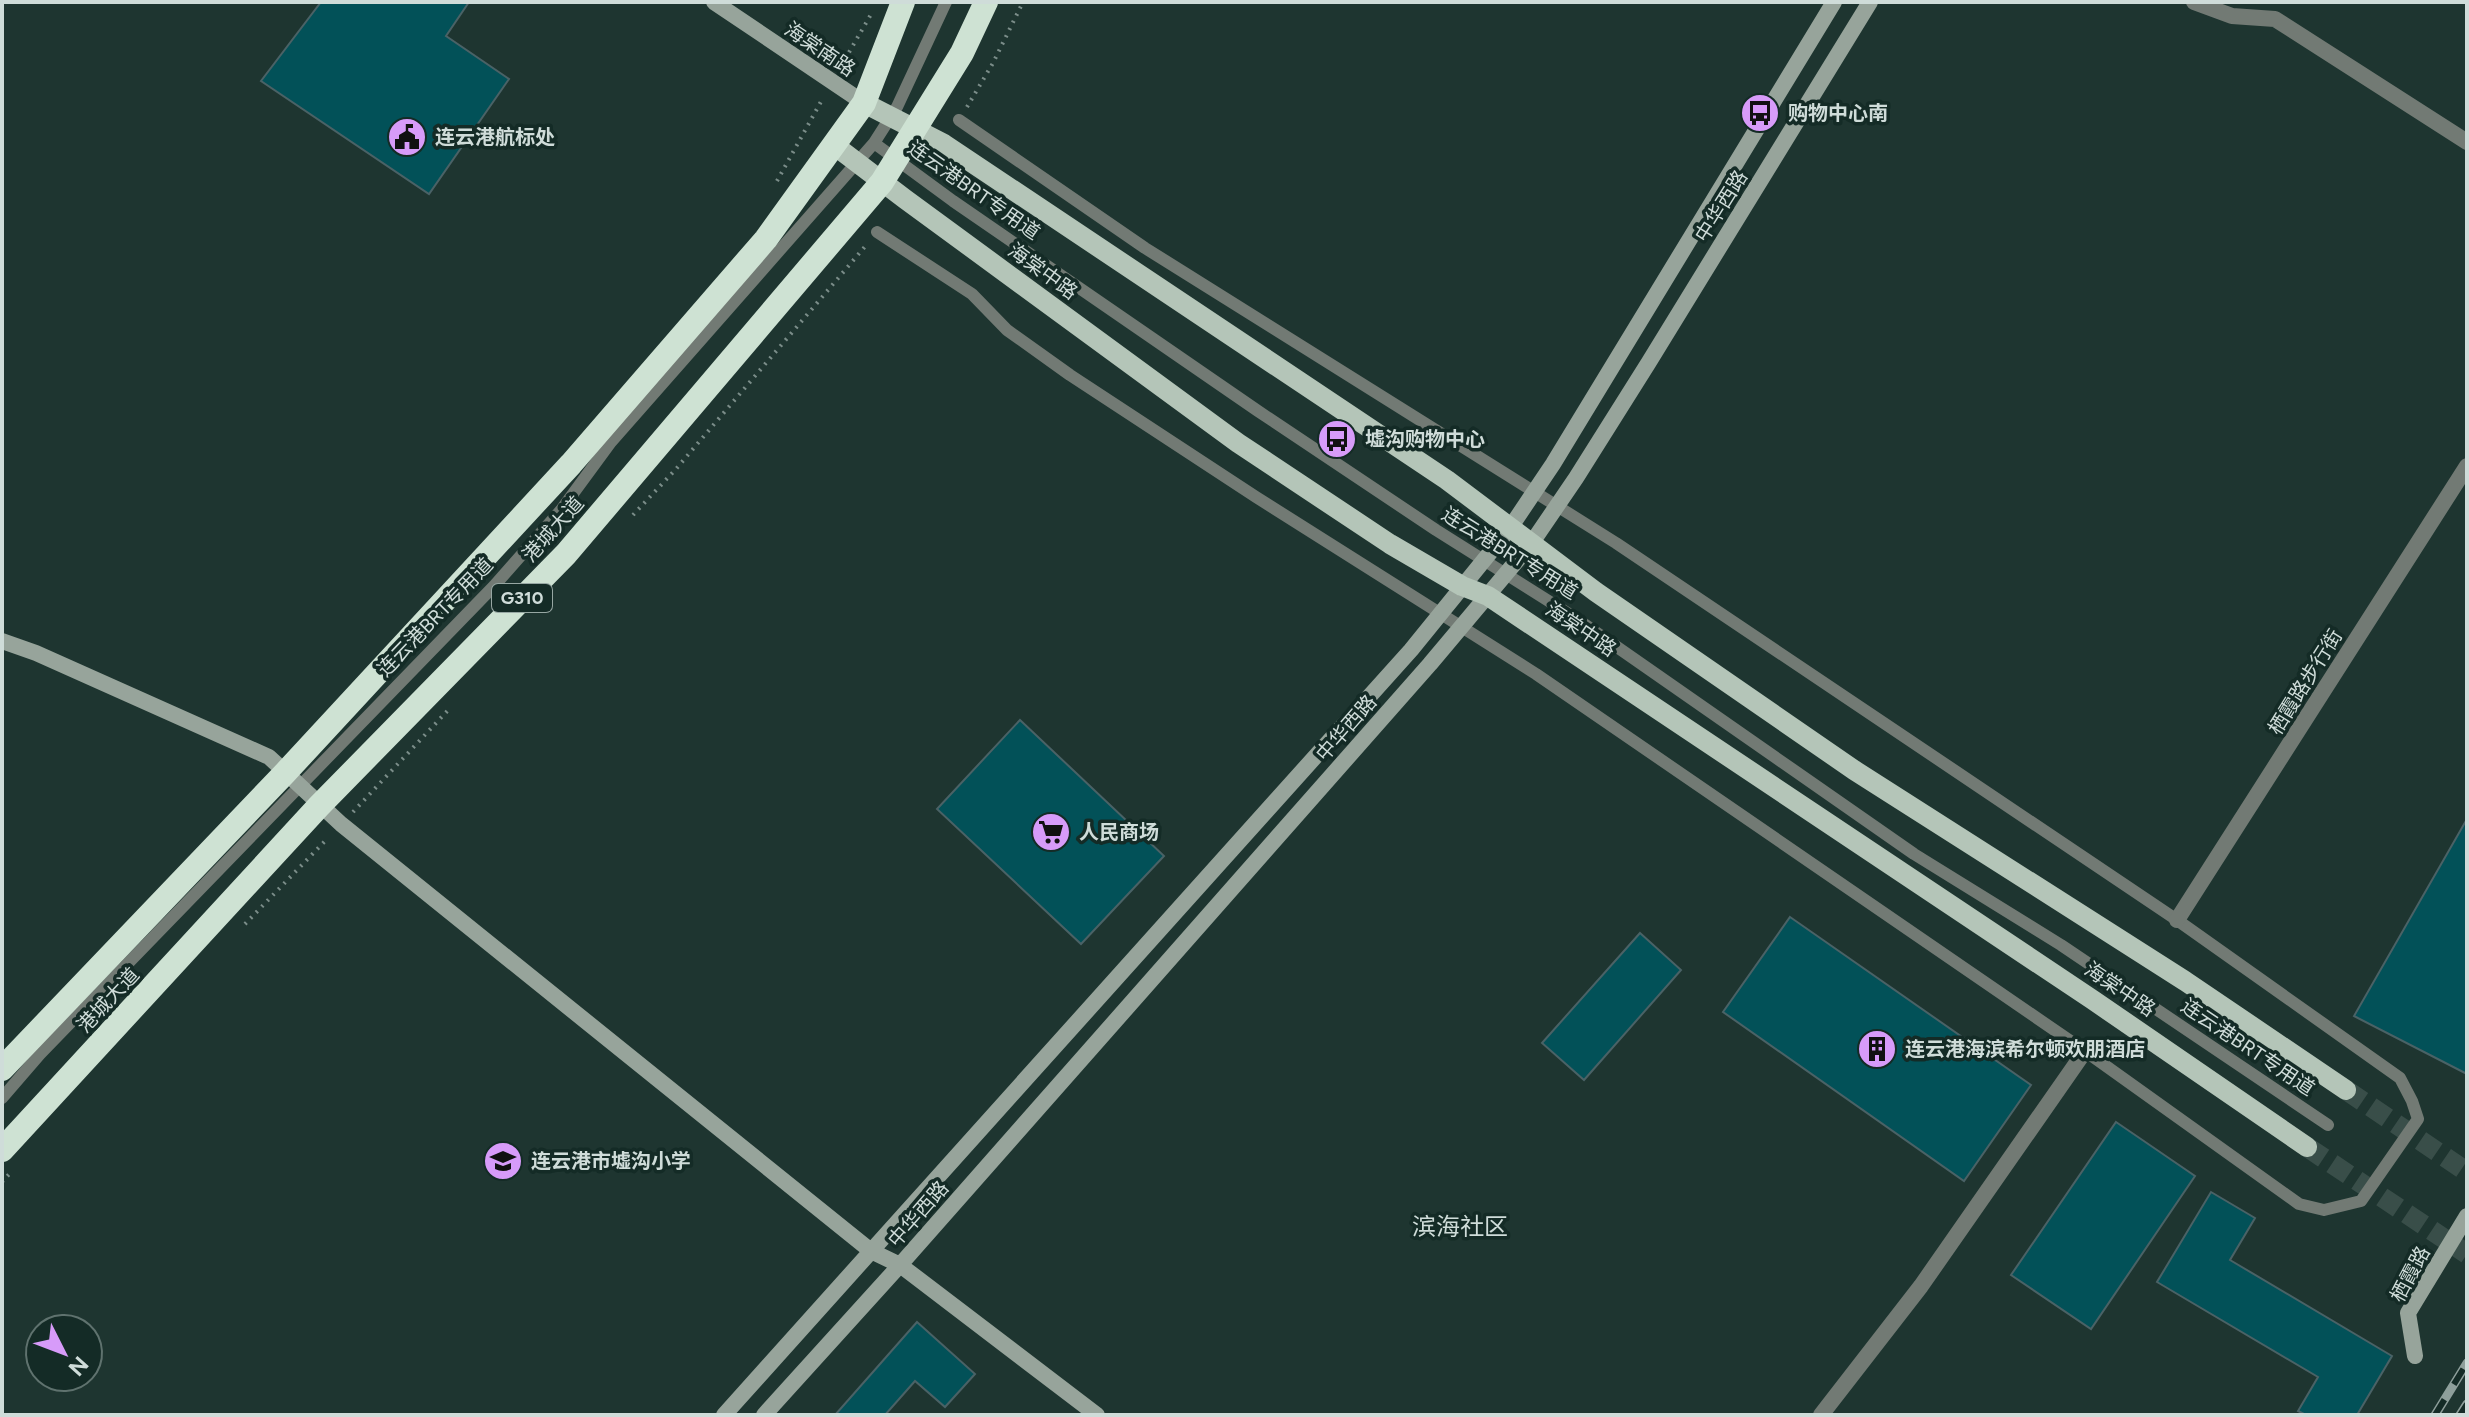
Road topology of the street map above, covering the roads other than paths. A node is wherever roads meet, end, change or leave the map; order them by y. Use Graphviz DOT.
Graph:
graph roads {
  1 [pos="714,2"];
  2 [pos="903,2"];
  3 [pos="946,2"];
  4 [pos="986,2"];
  5 [pos="1834,2"];
  6 [pos="1870,2"];
  7 [pos="2194,2"];
  8 [pos="864,103"];
  9 [pos="891,116"];
  10 [pos="959,120"];
  11 [pos="915,128"];
  12 [pos="2467,142"];
  13 [pos="874,143"];
  14 [pos="834,145"];
  15 [pos="896,159"];
  16 [pos="857,163"];
  17 [pos="882,182"];
  18 [pos="877,232"];
  19 [pos="2467,466"];
  20 [pos="1534,492"];
  21 [pos="1557,506"];
  22 [pos="1510,528"];
  23 [pos="1531,544"];
  24 [pos="1484,560"];
  25 [pos="1505,574"];
  26 [pos="1462,586"];
  27 [pos="1488,596"];
  28 [pos="1440,613"];
  29 [pos="1461,627"];
  30 [pos="2,641"];
  31 [pos="292,780"];
  32 [pos="319,806"];
  33 [pos="2177,920"];
  34 [pos="2085,1051"];
  35 [pos="2,1069"];
  36 [pos="2346,1090"];
  37 [pos="2,1098"];
  38 [pos="2328,1125"];
  39 [pos="2307,1147"];
  40 [pos="2,1150"];
  41 [pos="2467,1216"];
  42 [pos="871,1251"];
  43 [pos="900,1265"];
  44 [pos="2415,1356"];
  45 [pos="724,1415"];
  46 [pos="764,1415"];
  47 [pos="1097,1415"];
  48 [pos="1821,1415"];
  1 -- 8 [label="main road, 海棠南路"];
  2 -- 8 [label="highway, 港城大道 / G310"];
  3 -- 9 [label="lane, 连云港BRT专用道"];
  4 -- 11 [label="highway, 港城大道 / G310"];
  5 -- 20 [label="main road"];
  6 -- 21 [label="main road, 中华西路"];
  7 -- 12 [label="street"];
  8 -- 9 [label="main road, 海棠中路"];
  8 -- 14 [label="highway, 港城大道 / G310"];
  9 -- 11 [label="main road, 海棠中路"];
  9 -- 13 [label="lane, 连云港BRT专用道"];
  10 -- 20 [label="lane"];
  11 -- 15 [label="highway, 港城大道 / G310"];
  11 -- 22 [label="main road, 海棠中路"];
  13 -- 15 [label="lane, 连云港BRT专用道"];
  13 -- 16 [label="lane, 连云港BRT专用道"];
  14 -- 16 [label="main road, 海棠中路"];
  14 -- 31 [label="highway, 港城大道 / G310"];
  15 -- 17 [label="highway, 港城大道 / G310"];
  15 -- 24 [label="lane, 连云港BRT专用道"];
  16 -- 17 [label="main road, 海棠中路"];
  16 -- 31 [label="lane, 连云港BRT专用道"];
  17 -- 26 [label="main road, 海棠中路"];
  17 -- 32 [label="highway, 港城大道 / G310"];
  18 -- 28 [label="lane"];
  19 -- 33 [label="street, 栖霞路步行街"];
  20 -- 21 [label="lane"];
  20 -- 22 [label="main road"];
  21 -- 23 [label="main road, 中华西路"];
  21 -- 33 [label="lane"];
  22 -- 23 [label="main road, 海棠中路"];
  22 -- 24 [label="main road"];
  23 -- 25 [label="main road, 中华西路"];
  23 -- 36 [label="main road, 海棠中路"];
  24 -- 25 [label="lane, 连云港BRT专用道"];
  24 -- 26 [label="main road"];
  25 -- 27 [label="main road, 中华西路"];
  25 -- 38 [label="lane, 连云港BRT专用道"];
  26 -- 27 [label="main road, 海棠中路"];
  26 -- 28 [label="main road"];
  27 -- 29 [label="main road, 中华西路"];
  27 -- 39 [label="main road, 海棠中路"];
  28 -- 29 [label="lane"];
  28 -- 42 [label="main road"];
  29 -- 34 [label="lane"];
  29 -- 43 [label="main road, 中华西路"];
  30 -- 31 [label="main road"];
  31 -- 32 [label="main road"];
  31 -- 35 [label="highway, 港城大道 / G310"];
  31 -- 37 [label="lane, 连云港BRT专用道"];
  32 -- 40 [label="highway, 港城大道 / G310"];
  32 -- 42 [label="main road"];
  33 -- 34 [label="lane"];
  34 -- 48 [label="street"];
  41 -- 44 [label="main road, 栖霞路"];
  42 -- 43 [label="main road"];
  42 -- 45 [label="main road"];
  43 -- 46 [label="main road, 中华西路"];
  43 -- 47 [label="main road"];
}
